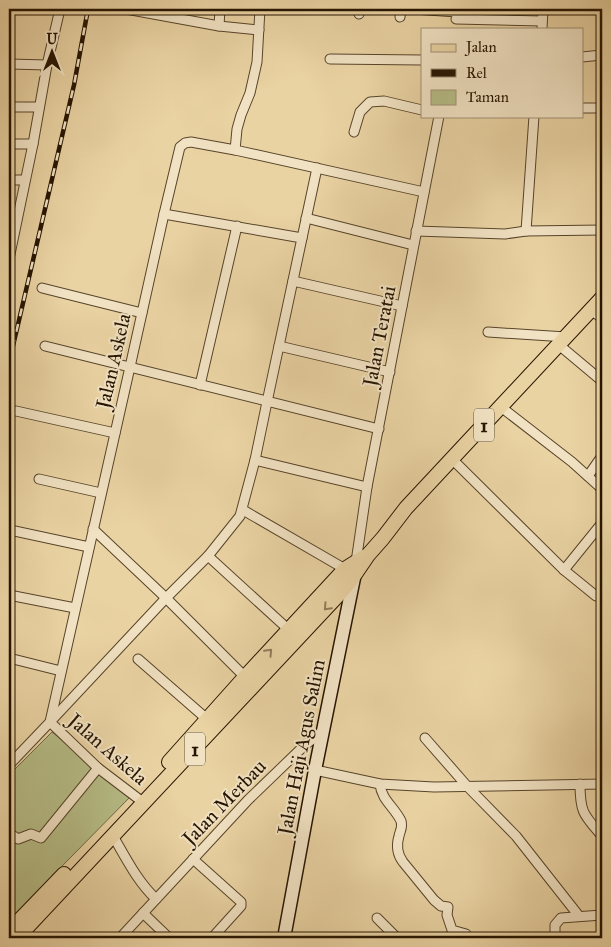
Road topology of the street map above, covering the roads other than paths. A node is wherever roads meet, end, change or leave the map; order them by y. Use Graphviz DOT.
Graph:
graph roads {
  1 [pos="60,9"];
  2 [pos="126,9"];
  3 [pos="220,9"];
  4 [pos="260,9"];
  5 [pos="413,9"];
  6 [pos="543,9"];
  7 [pos="456,17"];
  8 [pos="542,25"];
  9 [pos="219,26"];
  10 [pos="260,30"];
  11 [pos="602,56"];
  12 [pos="584,57"];
  13 [pos="330,59"];
  14 [pos="421,60"];
  15 [pos="9,64"];
  16 [pos="47,65"];
  17 [pos="9,107"];
  18 [pos="39,107"];
  19 [pos="584,108"];
  20 [pos="602,108"];
  21 [pos="421,110"];
  22 [pos="439,118"];
  23 [pos="534,118"];
  24 [pos="354,132"];
  25 [pos="9,144"];
  26 [pos="33,144"];
  27 [pos="235,150"];
  28 [pos="317,168"];
  29 [pos="9,180"];
  30 [pos="25,180"];
  31 [pos="424,192"];
  32 [pos="164,214"];
  33 [pos="306,218"];
  34 [pos="237,226"];
  35 [pos="602,230"];
  36 [pos="416,231"];
  37 [pos="526,231"];
  38 [pos="302,238"];
  39 [pos="413,245"];
  40 [pos="9,259"];
  41 [pos="293,281"];
  42 [pos="42,288"];
  43 [pos="602,298"];
  44 [pos="402,306"];
  45 [pos="142,313"];
  46 [pos="596,314"];
  47 [pos="488,332"];
  48 [pos="562,341"];
  49 [pos="45,346"];
  50 [pos="279,346"];
  51 [pos="130,367"];
  52 [pos="390,372"];
  53 [pos="602,381"];
  54 [pos="200,385"];
  55 [pos="267,402"];
  56 [pos="501,406"];
  57 [pos="16,411"];
  58 [pos="379,429"];
  59 [pos="115,433"];
  60 [pos="602,456"];
  61 [pos="452,459"];
  62 [pos="255,460"];
  63 [pos="588,476"];
  64 [pos="39,480"];
  65 [pos="367,487"];
  66 [pos="602,489"];
  67 [pos="101,493"];
  68 [pos="242,510"];
  69 [pos="602,523"];
  70 [pos="93,529"];
  71 [pos="10,530"];
  72 [pos="89,547"];
  73 [pos="208,556"];
  74 [pos="356,565"];
  75 [pos="564,570"];
  76 [pos="9,595"];
  77 [pos="602,595"];
  78 [pos="166,598"];
  79 [pos="75,608"];
  80 [pos="289,630"];
  81 [pos="9,658"];
  82 [pos="138,659"];
  83 [pos="61,671"];
  84 [pos="245,677"];
  85 [pos="208,720"];
  86 [pos="50,722"];
  87 [pos="322,735"];
  88 [pos="425,738"];
  89 [pos="9,765"];
  90 [pos="98,768"];
  91 [pos="315,770"];
  92 [pos="380,784"];
  93 [pos="580,784"];
  94 [pos="602,784"];
  95 [pos="468,786"];
  96 [pos="141,800"];
  97 [pos="9,833"];
  98 [pos="112,836"];
  99 [pos="602,836"];
  100 [pos="193,859"];
  101 [pos="156,899"];
  102 [pos="143,913"];
  103 [pos="602,915"];
  104 [pos="579,916"];
  105 [pos="377,918"];
  106 [pos="9,931"];
  107 [pos="17,938"];
  108 [pos="120,938"];
  109 [pos="170,938"];
  110 [pos="212,938"];
  111 [pos="284,938"];
  112 [pos="397,938"];
  113 [pos="466,938"];
  114 [pos="555,938"];
  1 -- 16 [label="street"];
  2 -- 9 [label="street"];
  3 -- 9 [label="street"];
  4 -- 10 [label="street"];
  5 -- 7 [label="street"];
  6 -- 8 [label="street"];
  7 -- 8 [label="street"];
  9 -- 10 [label="street"];
  10 -- 27 [label="street"];
  11 -- 12 [label="street"];
  13 -- 14 [label="street"];
  15 -- 16 [label="street"];
  16 -- 18 [label="street"];
  17 -- 18 [label="street"];
  18 -- 26 [label="street"];
  19 -- 20 [label="street"];
  21 -- 24 [label="street"];
  22 -- 31 [label="street, Jalan Teratai"];
  23 -- 37 [label="street"];
  25 -- 26 [label="street"];
  26 -- 30 [label="street"];
  27 -- 28 [label="street, Jalan Askela"];
  27 -- 32 [label="street, Jalan Askela"];
  28 -- 31 [label="street, Jalan Askela"];
  28 -- 33 [label="street, Jalan Askela"];
  29 -- 30 [label="street"];
  30 -- 40 [label="street"];
  31 -- 36 [label="street, Jalan Teratai"];
  32 -- 34 [label="street"];
  32 -- 45 [label="street, Jalan Askela"];
  33 -- 38 [label="street, Jalan Askela"];
  33 -- 39 [label="street"];
  34 -- 38 [label="street"];
  34 -- 54 [label="street"];
  35 -- 37 [label="street"];
  36 -- 37 [label="street"];
  36 -- 39 [label="street, Jalan Teratai"];
  38 -- 41 [label="street, Jalan Askela"];
  39 -- 44 [label="street, Jalan Teratai"];
  41 -- 44 [label="street"];
  41 -- 50 [label="street, Jalan Askela"];
  42 -- 45 [label="street"];
  43 -- 46 [label="main road, 1"];
  44 -- 52 [label="street, Jalan Teratai"];
  45 -- 51 [label="street, Jalan Askela"];
  46 -- 48 [label="main road, 1"];
  47 -- 48 [label="street"];
  48 -- 53 [label="street"];
  48 -- 56 [label="main road, 1"];
  49 -- 51 [label="street"];
  50 -- 52 [label="street"];
  50 -- 55 [label="street, Jalan Askela"];
  51 -- 54 [label="street"];
  51 -- 59 [label="street, Jalan Askela"];
  52 -- 58 [label="street, Jalan Teratai"];
  54 -- 55 [label="street"];
  55 -- 58 [label="street"];
  55 -- 62 [label="street, Jalan Askela"];
  56 -- 61 [label="main road, 1"];
  56 -- 63 [label="street"];
  57 -- 59 [label="street"];
  58 -- 65 [label="street, Jalan Teratai"];
  59 -- 67 [label="street, Jalan Askela"];
  60 -- 63 [label="street"];
  61 -- 74 [label="main road, 1"];
  61 -- 75 [label="street"];
  62 -- 65 [label="street"];
  62 -- 68 [label="street, Jalan Askela"];
  63 -- 66 [label="street"];
  64 -- 67 [label="street"];
  65 -- 74 [label="street, Jalan Teratai"];
  67 -- 70 [label="street, Jalan Askela"];
  68 -- 73 [label="street, Jalan Askela"];
  68 -- 74 [label="street"];
  69 -- 75 [label="street"];
  70 -- 72 [label="street, Jalan Askela"];
  70 -- 78 [label="street"];
  71 -- 72 [label="street"];
  72 -- 79 [label="street, Jalan Askela"];
  73 -- 78 [label="street, Jalan Askela"];
  73 -- 80 [label="street"];
  74 -- 80 [label="main road, 1"];
  74 -- 87 [label="street, Jalan Haji Agus Salim"];
  74 -- 96 [label="main road, 1, one-way"];
  75 -- 77 [label="street"];
  76 -- 79 [label="street"];
  78 -- 84 [label="street"];
  78 -- 86 [label="street, Jalan Askela"];
  79 -- 83 [label="street, Jalan Askela"];
  84 -- 80 [label="main road, 1, one-way"];
  81 -- 83 [label="street"];
  82 -- 85 [label="street"];
  83 -- 86 [label="street, Jalan Askela"];
  84 -- 85 [label="main road, 1"];
  85 -- 96 [label="main road, 1"];
  86 -- 89 [label="street, Jalan Askela"];
  86 -- 90 [label="street, Jalan Askela"];
  87 -- 91 [label="street, Jalan Haji Agus Salim"];
  87 -- 100 [label="street, Jalan Merbau"];
  88 -- 95 [label="street"];
  90 -- 96 [label="street, Jalan Askela"];
  90 -- 97 [label="street"];
  91 -- 92 [label="street"];
  91 -- 111 [label="street, Jalan Haji Agus Salim"];
  92 -- 95 [label="street"];
  92 -- 113 [label="street"];
  93 -- 94 [label="street"];
  93 -- 95 [label="street"];
  93 -- 99 [label="street"];
  95 -- 104 [label="street"];
  96 -- 98 [label="main road, 1"];
  96 -- 106 [label="main road, 1"];
  98 -- 101 [label="street"];
  98 -- 107 [label="main road, 1"];
  100 -- 101 [label="street, Jalan Merbau"];
  100 -- 110 [label="street"];
  101 -- 102 [label="street, Jalan Merbau"];
  102 -- 108 [label="street, Jalan Merbau"];
  102 -- 109 [label="street"];
  103 -- 104 [label="street"];
  104 -- 114 [label="street"];
  105 -- 112 [label="street"];
}
